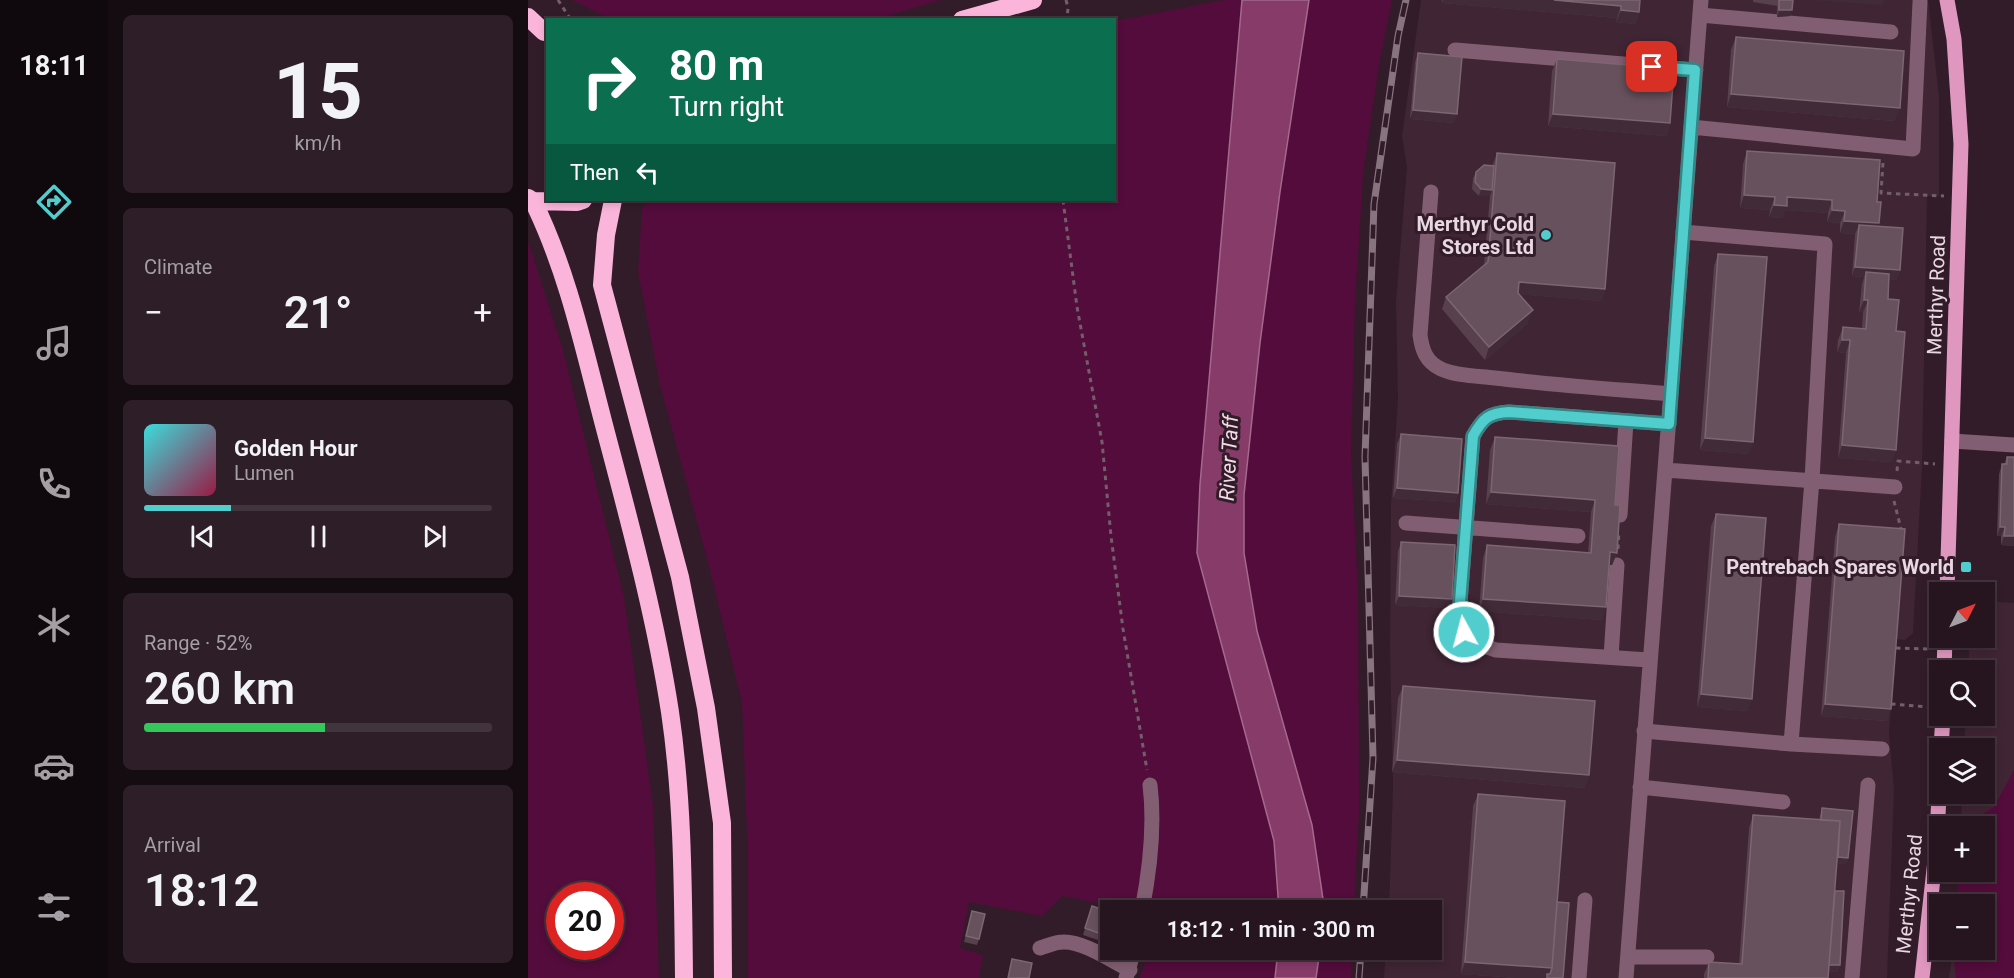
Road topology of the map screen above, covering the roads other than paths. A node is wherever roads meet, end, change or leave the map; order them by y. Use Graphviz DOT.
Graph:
graph roads {
  1 [pos="1033,0"];
  2 [pos="1947,0"];
  3 [pos="1920,2"];
  4 [pos="1700,7"];
  5 [pos="528,17"];
  6 [pos="969,18"];
  7 [pos="1891,32"];
  8 [pos="540,34"];
  9 [pos="1455,50"];
  10 [pos="1695,70"];
  11 [pos="1691,127"];
  12 [pos="1431,192"];
  13 [pos="531,200"];
  14 [pos="546,201"];
  15 [pos="554,201"];
  16 [pos="580,201"];
  17 [pos="613,201"];
  18 [pos="1683,232"];
  19 [pos="1671,394"];
  20 [pos="1626,421"];
  21 [pos="1669,424"];
  22 [pos="1952,441"];
  23 [pos="2014,445"];
  24 [pos="1665,470"];
  25 [pos="1812,480"];
  26 [pos="1895,487"];
  27 [pos="1620,515"];
  28 [pos="1406,523"];
  29 [pos="1466,528"];
  30 [pos="1578,536"];
  31 [pos="1617,565"];
  32 [pos="1947,582"];
  33 [pos="1611,657"];
  34 [pos="1649,660"];
  35 [pos="1644,731"];
  36 [pos="1791,744"];
  37 [pos="1882,748"];
  38 [pos="1150,784"];
  39 [pos="1868,785"];
  40 [pos="1640,787"];
  41 [pos="1783,802"];
  42 [pos="1939,804"];
  43 [pos="1144,900"];
  44 [pos="1585,900"];
  45 [pos="1040,948"];
  46 [pos="1628,957"];
  47 [pos="1707,957"];
  48 [pos="1128,974"];
  49 [pos="684,978"];
  50 [pos="723,978"];
  51 [pos="1578,978"];
  52 [pos="1626,978"];
  53 [pos="1852,978"];
  54 [pos="1922,978"];
  1 -- 6 [label="highway"];
  2 -- 22 [label="main road, Merthyr Road"];
  3 -- 11 [label="street"];
  4 -- 7 [label="street"];
  4 -- 10 [label="street"];
  5 -- 8 [label="highway"];
  9 -- 10 [label="street"];
  10 -- 11 [label="street"];
  11 -- 18 [label="street"];
  12 -- 19 [label="street"];
  13 -- 14 [label="highway"];
  13 -- 49 [label="highway"];
  15 -- 16 [label="highway"];
  17 -- 50 [label="highway"];
  18 -- 19 [label="street"];
  18 -- 25 [label="street"];
  19 -- 21 [label="street"];
  20 -- 21 [label="street"];
  20 -- 27 [label="street"];
  20 -- 29 [label="street"];
  21 -- 24 [label="street"];
  22 -- 23 [label="street"];
  22 -- 32 [label="main road, Merthyr Road"];
  24 -- 25 [label="street"];
  24 -- 34 [label="street"];
  25 -- 26 [label="street"];
  25 -- 36 [label="street"];
  28 -- 29 [label="street"];
  29 -- 30 [label="street"];
  29 -- 33 [label="street"];
  31 -- 33 [label="street"];
  33 -- 34 [label="street"];
  34 -- 35 [label="street"];
  35 -- 36 [label="street"];
  35 -- 40 [label="street"];
  36 -- 37 [label="street"];
  38 -- 43 [label="street"];
  39 -- 53 [label="street"];
  40 -- 41 [label="street"];
  40 -- 46 [label="street"];
  42 -- 54 [label="main road, Merthyr Road"];
  44 -- 51 [label="street"];
  45 -- 48 [label="street"];
  46 -- 47 [label="street"];
  46 -- 52 [label="street"];
}
